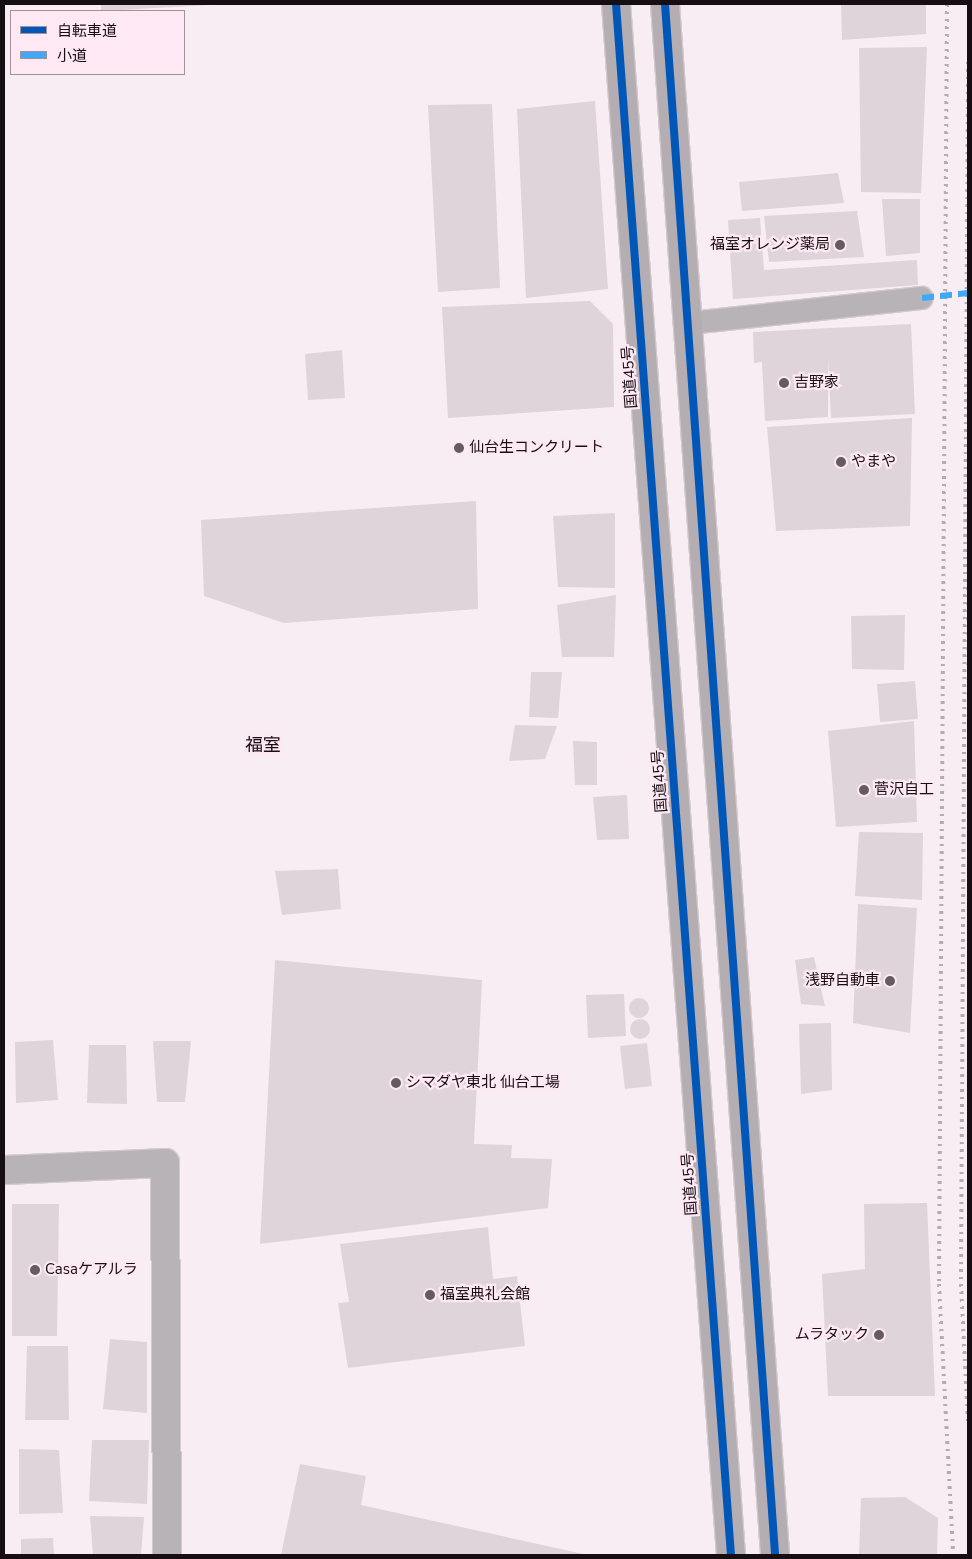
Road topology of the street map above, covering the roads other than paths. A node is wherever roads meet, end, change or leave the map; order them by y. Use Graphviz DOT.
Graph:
graph roads {
  1 [pos="616,4"];
  2 [pos="665,4"];
  3 [pos="922,298"];
  4 [pos="690,323"];
  5 [pos="4,1170"];
  6 [pos="167,1555"];
  7 [pos="731,1555"];
  8 [pos="775,1555"];
  1 -- 7 [label="highway, 国道45号"];
  2 -- 4 [label="highway"];
  3 -- 4 [label="lane"];
  4 -- 8 [label="highway"];
  5 -- 6 [label="street"];
}
